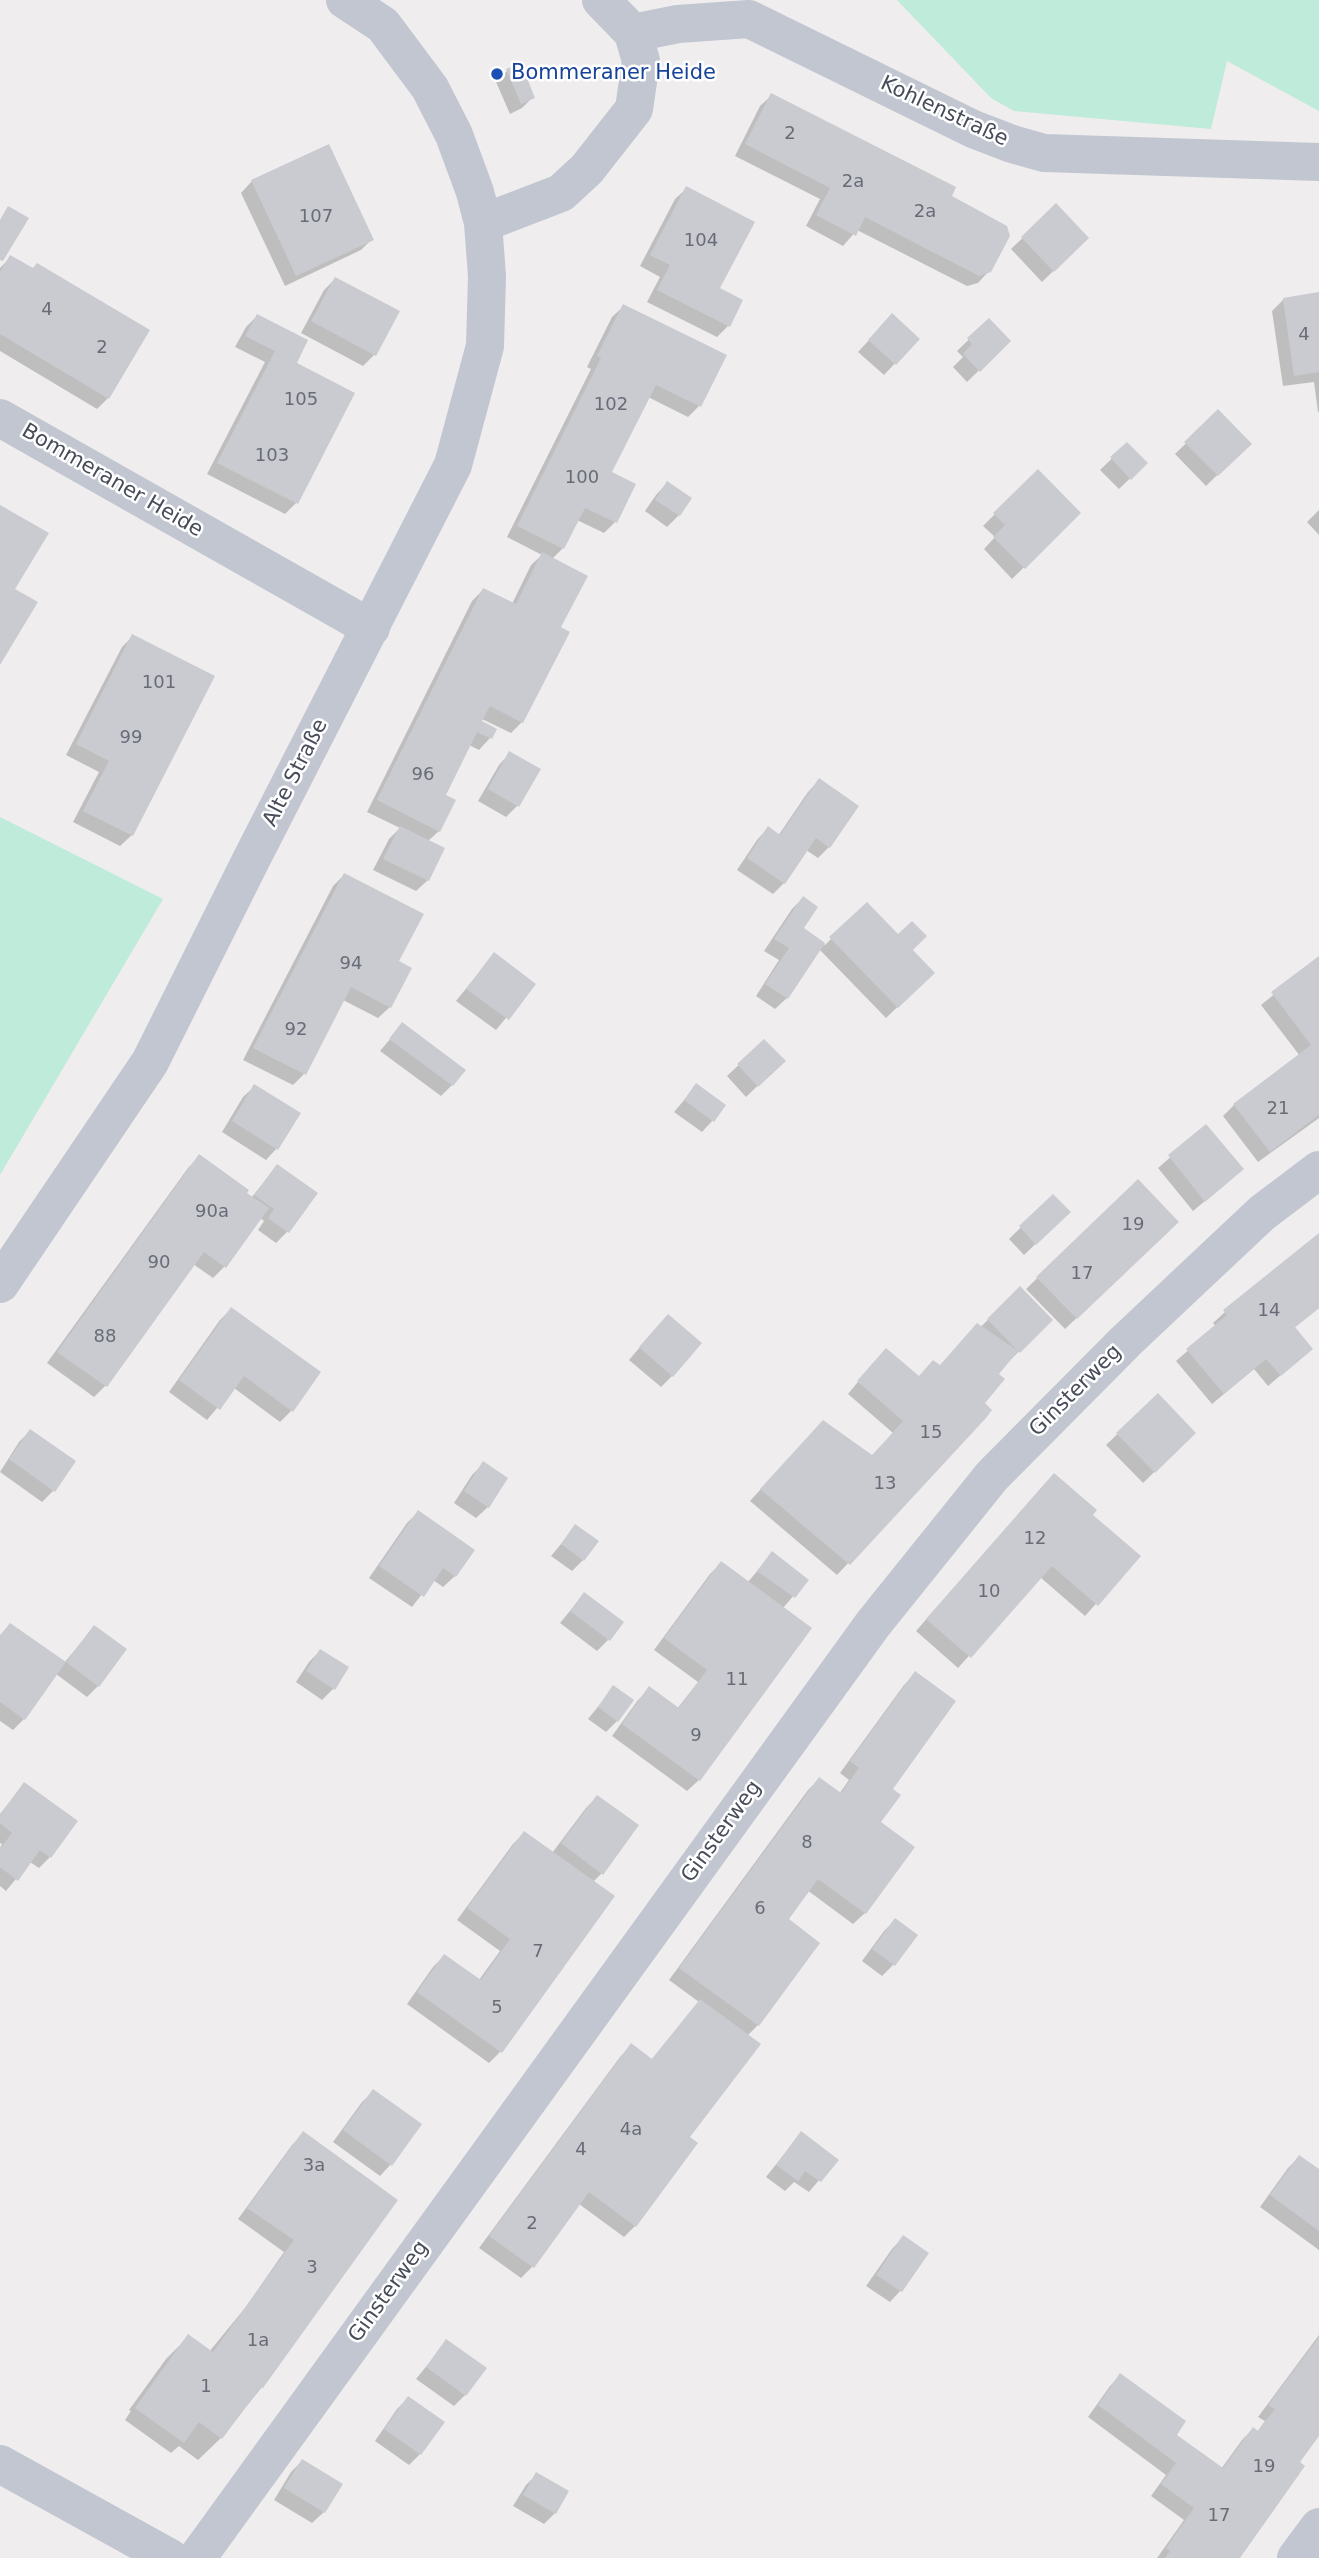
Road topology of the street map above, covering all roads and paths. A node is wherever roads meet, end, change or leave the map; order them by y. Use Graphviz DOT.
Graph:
graph roads {
  1 [pos="601,0"];
  2 [pos="353,2"];
  3 [pos="709,10"];
  4 [pos="633,33"];
  5 [pos="1319,163"];
  6 [pos="483,223"];
  7 [pos="0,418"];
  8 [pos="371,628"];
  9 [pos="1319,1170"];
  10 [pos="0,1284"];
  11 [pos="0,2464"];
  12 [pos="1319,2527"];
  13 [pos="170,2558"];
  14 [pos="197,2558"];
  15 [pos="1296,2558"];
  1 -- 4 [label="street"];
  2 -- 6 [label="street, Alte Straße"];
  3 -- 4 [label="street"];
  3 -- 5 [label="street, Kohlenstraße"];
  4 -- 6 [label="street"];
  6 -- 8 [label="street, Alte Straße"];
  7 -- 8 [label="street, Bommeraner Heide"];
  8 -- 10 [label="street, Alte Straße"];
  9 -- 14 [label="street, Ginsterweg"];
  11 -- 13 [label="street"];
  12 -- 15 [label="street"];
}
